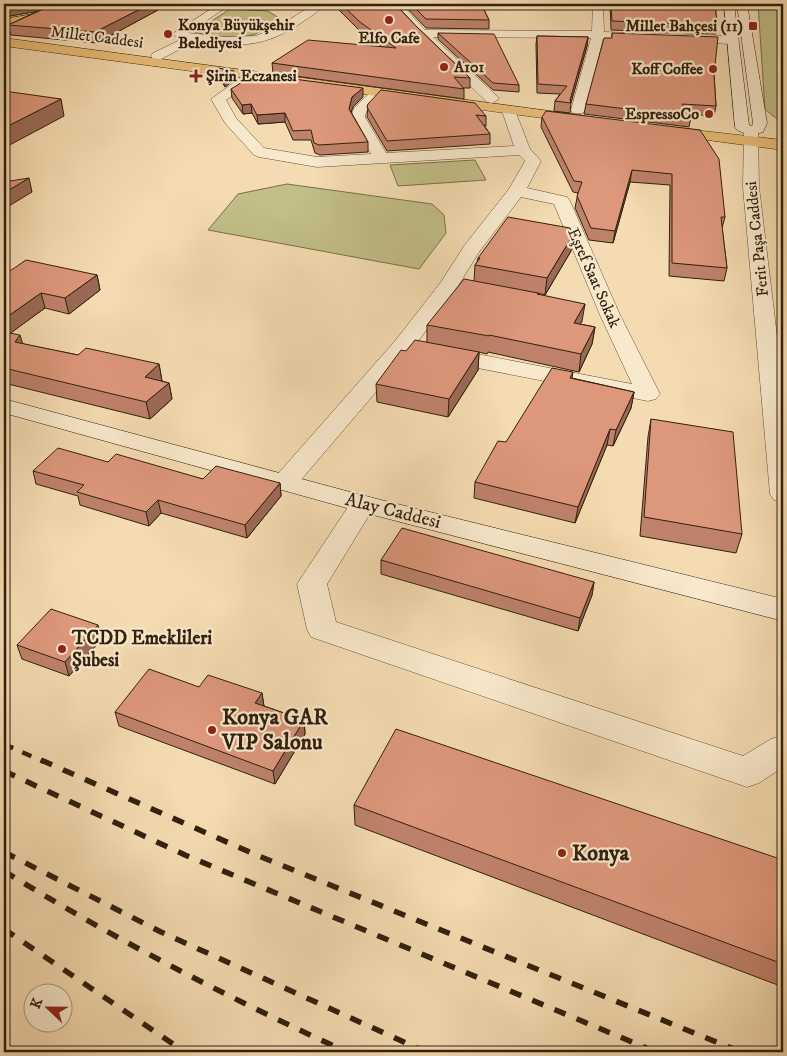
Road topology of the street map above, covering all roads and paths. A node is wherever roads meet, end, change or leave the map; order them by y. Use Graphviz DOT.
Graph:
graph roads {
  1 [pos="68,4"];
  2 [pos="226,4"];
  3 [pos="320,4"];
  4 [pos="395,4"];
  5 [pos="598,4"];
  6 [pos="729,4"];
  7 [pos="742,4"];
  8 [pos="40,16"];
  9 [pos="4,22"];
  10 [pos="422,33"];
  11 [pos="598,35"];
  12 [pos="187,36"];
  13 [pos="733,40"];
  14 [pos="229,41"];
  15 [pos="6,42"];
  16 [pos="157,56"];
  17 [pos="194,56"];
  18 [pos="254,74"];
  19 [pos="378,93"];
  20 [pos="492,99"];
  21 [pos="509,110"];
  22 [pos="587,114"];
  23 [pos="655,125"];
  24 [pos="751,137"];
  25 [pos="783,137"];
  26 [pos="783,145"];
  27 [pos="381,158"];
  28 [pos="542,175"];
  29 [pos="518,191"];
  30 [pos="403,346"];
  31 [pos="4,406"];
  32 [pos="781,444"];
  33 [pos="285,482"];
  34 [pos="783,494"];
  35 [pos="363,504"];
  36 [pos="783,610"];
  37 [pos="783,749"];
  1 -- 8 [label="street"];
  2 -- 12 [label="street"];
  3 -- 14 [label="street"];
  4 -- 10 [label="street"];
  5 -- 11 [label="street"];
  6 -- 13 [label="street, Ferit Paşa Caddesi"];
  7 -- 24 [label="street, Ferit Paşa Caddesi"];
  8 -- 9 [label="main road"];
  8 -- 15 [label="street"];
  10 -- 11 [label="street"];
  10 -- 20 [label="street"];
  11 -- 13 [label="street"];
  11 -- 22 [label="street"];
  12 -- 14 [label="street"];
  12 -- 16 [label="street"];
  13 -- 24 [label="street, Ferit Paşa Caddesi"];
  14 -- 17 [label="street"];
  15 -- 16 [label="main road, Millet Caddesi"];
  15 -- 18 [label="main road, Millet Caddesi"];
  16 -- 17 [label="main road, Millet Caddesi"];
  17 -- 20 [label="main road, Millet Caddesi"];
  18 -- 19 [label="main road, Millet Caddesi"];
  18 -- 27 [label="street"];
  19 -- 21 [label="main road, Millet Caddesi"];
  19 -- 27 [label="street"];
  20 -- 22 [label="main road, Millet Caddesi"];
  21 -- 22 [label="main road, Millet Caddesi"];
  21 -- 28 [label="street, Eşref Saat Sokak"];
  23 -- 24 [label="main road"];
  24 -- 25 [label="main road"];
  24 -- 26 [label="main road"];
  24 -- 32 [label="street, Ferit Paşa Caddesi"];
  27 -- 28 [label="street"];
  28 -- 29 [label="street"];
  28 -- 29 [label="street"];
  28 -- 30 [label="street, Eşref Saat Sokak"];
  29 -- 30 [label="street"];
  30 -- 33 [label="street"];
  31 -- 33 [label="street, Alay Caddesi"];
  32 -- 34 [label="street, Ferit Paşa Caddesi"];
  33 -- 35 [label="street, Alay Caddesi"];
  35 -- 36 [label="street, Alay Caddesi"];
  35 -- 37 [label="street"];
}
